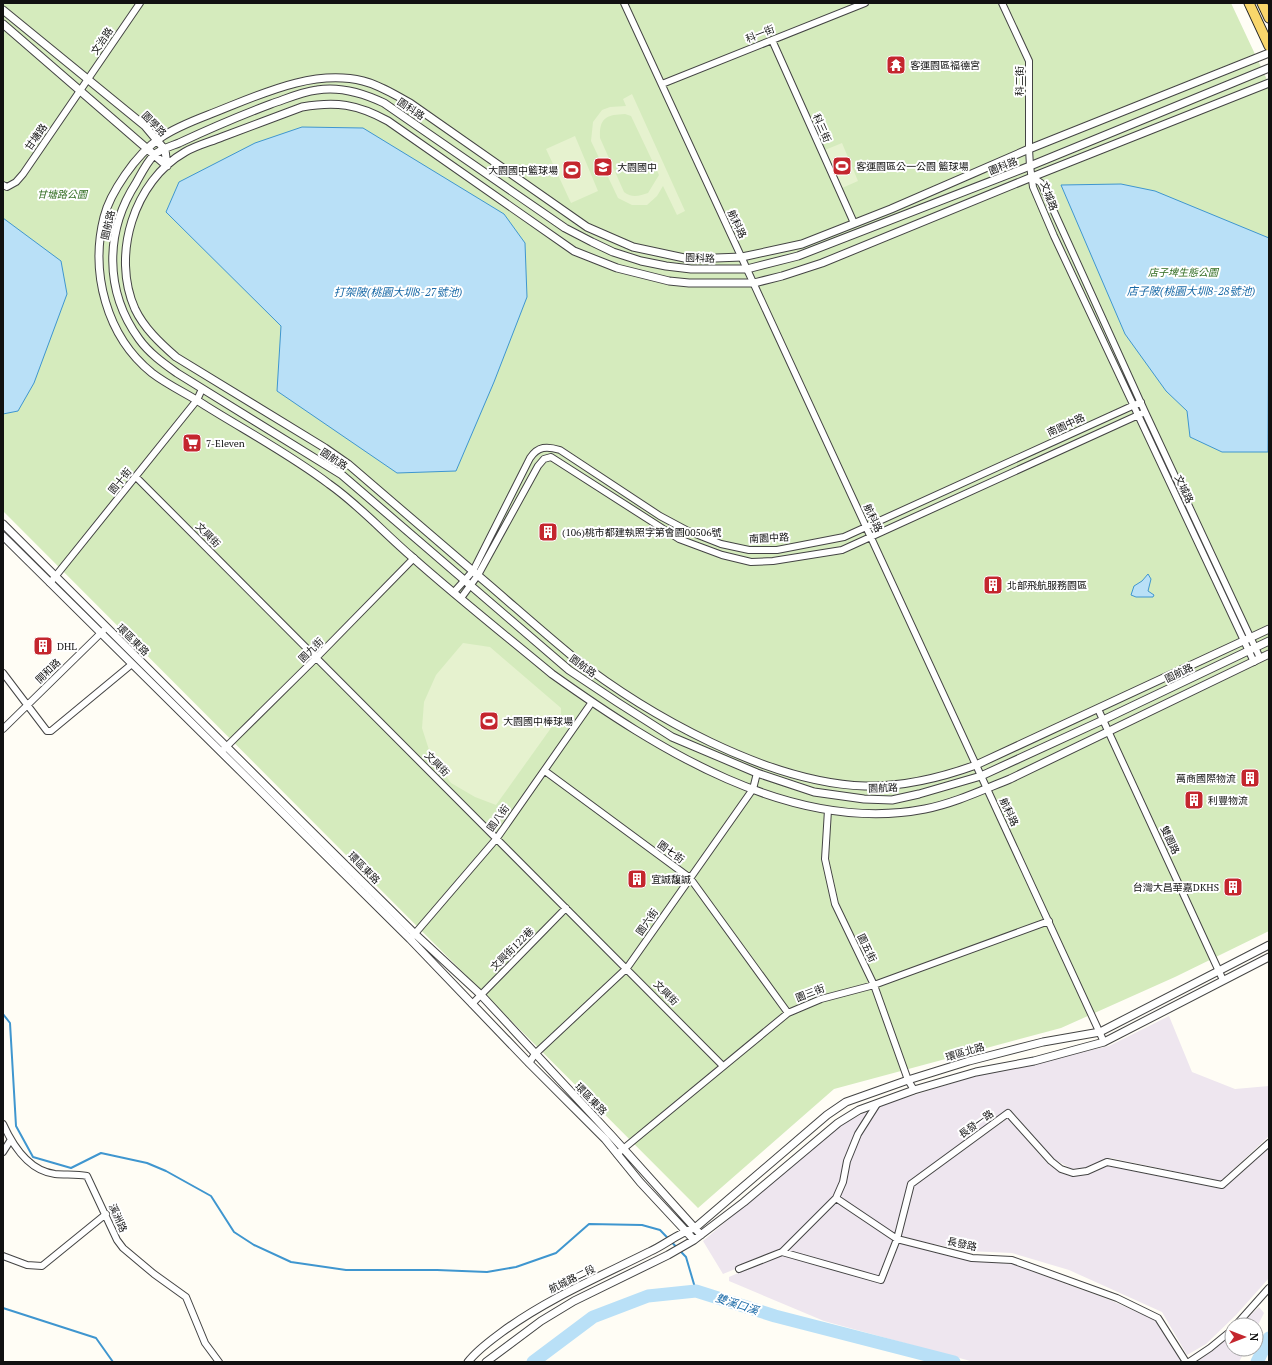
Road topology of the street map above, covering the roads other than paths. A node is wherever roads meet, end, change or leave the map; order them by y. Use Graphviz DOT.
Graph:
graph roads {
  1 [pos="140,3"];
  2 [pos="624,3"];
  3 [pos="865,3"];
  4 [pos="1002,3"];
  5 [pos="1249,3"];
  6 [pos="1262,3"];
  7 [pos="3,10"];
  8 [pos="1269,18"];
  9 [pos="3,24"];
  10 [pos="772,40"];
  11 [pos="1269,46"];
  12 [pos="1269,53"];
  13 [pos="1269,68"];
  14 [pos="89,79"];
  15 [pos="1269,83"];
  16 [pos="662,84"];
  17 [pos="81,91"];
  18 [pos="157,140"];
  19 [pos="146,147"];
  20 [pos="1029,148"];
  21 [pos="165,150"];
  22 [pos="154,154"];
  23 [pos="167,166"];
  24 [pos="1030,166"];
  25 [pos="1032,177"];
  26 [pos="3,185"];
  27 [pos="854,223"];
  28 [pos="742,258"];
  29 [pos="747,269"];
  30 [pos="754,283"];
  31 [pos="202,389"];
  32 [pos="197,400"];
  33 [pos="1141,402"];
  34 [pos="1133,405"];
  35 [pos="1145,412"];
  36 [pos="1138,415"];
  37 [pos="136,477"];
  38 [pos="3,524"];
  39 [pos="866,527"];
  40 [pos="3,536"];
  41 [pos="871,537"];
  42 [pos="414,558"];
  43 [pos="475,573"];
  44 [pos="56,576"];
  45 [pos="50,583"];
  46 [pos="467,583"];
  47 [pos="454,592"];
  48 [pos="461,598"];
  49 [pos="1269,629"];
  50 [pos="103,631"];
  51 [pos="1248,639"];
  52 [pos="1269,641"];
  53 [pos="1252,649"];
  54 [pos="1269,654"];
  55 [pos="316,658"];
  56 [pos="1257,660"];
  57 [pos="132,664"];
  58 [pos="3,673"];
  59 [pos="592,702"];
  60 [pos="27,705"];
  61 [pos="1098,709"];
  62 [pos="1103,720"];
  63 [pos="3,729"];
  64 [pos="1108,732"];
  65 [pos="227,748"];
  66 [pos="220,752"];
  67 [pos="976,765"];
  68 [pos="545,771"];
  69 [pos="757,774"];
  70 [pos="981,776"];
  71 [pos="753,788"];
  72 [pos="987,788"];
  73 [pos="828,810"];
  74 [pos="497,838"];
  75 [pos="690,878"];
  76 [pos="566,908"];
  77 [pos="1048,921"];
  78 [pos="412,936"];
  79 [pos="1269,945"];
  80 [pos="1269,957"];
  81 [pos="627,968"];
  82 [pos="1219,970"];
  83 [pos="1224,980"];
  84 [pos="874,984"];
  85 [pos="481,995"];
  86 [pos="472,1004"];
  87 [pos="788,1013"];
  88 [pos="1100,1032"];
  89 [pos="1104,1042"];
  90 [pos="535,1054"];
  91 [pos="529,1063"];
  92 [pos="723,1066"];
  93 [pos="908,1080"];
  94 [pos="914,1090"];
  95 [pos="877,1104"];
  96 [pos="3,1124"];
  97 [pos="10,1141"];
  98 [pos="1269,1143"];
  99 [pos="622,1149"];
  100 [pos="3,1152"];
  101 [pos="617,1154"];
  102 [pos="836,1198"];
  103 [pos="106,1214"];
  104 [pos="695,1228"];
  105 [pos="686,1231"];
  106 [pos="701,1235"];
  107 [pos="897,1239"];
  108 [pos="694,1240"];
  109 [pos="782,1252"];
  110 [pos="3,1256"];
  111 [pos="739,1269"];
  112 [pos="1269,1288"];
  113 [pos="1243,1317"];
  114 [pos="1224,1337"];
  115 [pos="219,1362"];
  116 [pos="468,1362"];
  117 [pos="486,1362"];
  118 [pos="1186,1362"];
  119 [pos="1189,1362"];
  1 -- 14 [label="street, 文治路"];
  2 -- 16 [label="street, 航科路"];
  3 -- 10 [label="street, 科一街"];
  4 -- 20 [label="street, 科二街"];
  5 -- 11 [label="main road"];
  6 -- 8 [label="main road"];
  7 -- 14 [label="street, 園學路"];
  9 -- 17 [label="street"];
  10 -- 16 [label="street, 科一街"];
  10 -- 27 [label="street, 科三街"];
  12 -- 20 [label="street"];
  13 -- 24 [label="street, 園科路"];
  14 -- 17 [label="street, 文治路"];
  14 -- 18 [label="street, 園學路"];
  15 -- 25 [label="street"];
  16 -- 28 [label="street, 航科路"];
  17 -- 19 [label="street"];
  17 -- 26 [label="street, 甘塘路"];
  18 -- 19 [label="street"];
  18 -- 21 [label="street, 園學路"];
  18 -- 28 [label="street"];
  19 -- 22 [label="street"];
  19 -- 32 [label="street"];
  20 -- 24 [label="street, 科二街"];
  20 -- 27 [label="street"];
  21 -- 22 [label="street, 園科路"];
  21 -- 23 [label="street, 園學路"];
  21 -- 29 [label="street, 園科路"];
  22 -- 23 [label="street"];
  22 -- 31 [label="street, 園航路"];
  23 -- 30 [label="street"];
  23 -- 43 [label="street"];
  24 -- 25 [label="street, 科二街"];
  24 -- 29 [label="street, 園科路"];
  25 -- 30 [label="street"];
  25 -- 33 [label="street, 文城路"];
  25 -- 34 [label="street, 文城路"];
  27 -- 28 [label="street"];
  28 -- 29 [label="street, 航科路"];
  29 -- 30 [label="street, 航科路"];
  30 -- 39 [label="street, 航科路"];
  31 -- 32 [label="street, 園十街"];
  31 -- 46 [label="street, 園航路"];
  32 -- 37 [label="street, 園十街"];
  32 -- 42 [label="street"];
  33 -- 34 [label="street, 南園中路"];
  33 -- 35 [label="street, 文城路"];
  34 -- 36 [label="street, 文城路"];
  34 -- 39 [label="street, 南園中路"];
  35 -- 36 [label="street, 南園中路"];
  35 -- 51 [label="street, 文城路"];
  36 -- 41 [label="street, 南園中路"];
  36 -- 51 [label="street, 文城路"];
  37 -- 44 [label="street, 園十街"];
  37 -- 55 [label="street, 文興街"];
  38 -- 44 [label="street, 環區東路"];
  39 -- 41 [label="street, 航科路"];
  39 -- 43 [label="street, 南園中路"];
  40 -- 45 [label="street, 環區東路"];
  41 -- 43 [label="street, 南園中路"];
  41 -- 67 [label="street, 航科路"];
  42 -- 47 [label="street"];
  42 -- 55 [label="street, 園九街"];
  43 -- 46 [label="street, 南園中路"];
  43 -- 67 [label="street"];
  44 -- 45 [label="street, 園十街"];
  44 -- 50 [label="street, 環區東路"];
  45 -- 50 [label="street, 環區東路"];
  46 -- 47 [label="street, 南園中路"];
  46 -- 48 [label="street, 南園中路"];
  46 -- 69 [label="street, 園航路"];
  47 -- 48 [label="street"];
  48 -- 59 [label="street"];
  49 -- 51 [label="street"];
  50 -- 57 [label="street, 環區東路"];
  50 -- 60 [label="street, 開和路"];
  50 -- 65 [label="street, 環區東路"];
  51 -- 53 [label="street, 文城路"];
  51 -- 61 [label="street"];
  52 -- 53 [label="street, 園航路"];
  53 -- 56 [label="street, 文城路"];
  53 -- 62 [label="street, 園航路"];
  54 -- 56 [label="street"];
  55 -- 65 [label="street, 園九街"];
  55 -- 74 [label="street, 文興街"];
  56 -- 64 [label="street"];
  57 -- 60 [label="street"];
  57 -- 66 [label="street, 環區東路"];
  58 -- 60 [label="street"];
  59 -- 68 [label="street, 園八街"];
  59 -- 71 [label="street"];
  60 -- 63 [label="street, 開和路"];
  61 -- 62 [label="street, 雙園路"];
  61 -- 67 [label="street"];
  62 -- 64 [label="street, 雙園路"];
  62 -- 70 [label="street, 園航路"];
  64 -- 72 [label="street"];
  64 -- 82 [label="street, 雙園路"];
  65 -- 66 [label="street, 園九街"];
  65 -- 78 [label="street, 環區東路"];
  66 -- 78 [label="street, 環區東路"];
  67 -- 70 [label="street, 航科路"];
  68 -- 74 [label="street, 園八街"];
  68 -- 75 [label="street, 園七街"];
  69 -- 70 [label="street, 園航路"];
  69 -- 71 [label="street, 園六街"];
  70 -- 72 [label="street, 航科路"];
  71 -- 73 [label="street"];
  71 -- 75 [label="street, 園六街"];
  72 -- 73 [label="street"];
  72 -- 77 [label="street, 航科路"];
  73 -- 84 [label="street, 園五街"];
  74 -- 76 [label="street, 文興街"];
  74 -- 78 [label="street, 園八街"];
  75 -- 81 [label="street, 園六街"];
  75 -- 87 [label="street, 園七街"];
  76 -- 81 [label="street, 文興街"];
  76 -- 85 [label="street, 文興街122巷"];
  77 -- 84 [label="street, 園三街"];
  77 -- 88 [label="street, 航科路"];
  78 -- 85 [label="street, 環區東路"];
  78 -- 86 [label="street, 環區東路"];
  79 -- 82 [label="street, 環區北路"];
  80 -- 83 [label="street"];
  81 -- 90 [label="street, 園六街"];
  81 -- 92 [label="street, 文興街"];
  82 -- 83 [label="street, 雙園路"];
  82 -- 88 [label="street, 環區北路"];
  83 -- 89 [label="street"];
  84 -- 87 [label="street, 園三街"];
  84 -- 93 [label="street, 園五街"];
  85 -- 86 [label="street, 文興街122巷"];
  85 -- 90 [label="street, 環區東路"];
  86 -- 91 [label="street, 環區東路"];
  87 -- 92 [label="street, 園三街"];
  88 -- 89 [label="street, 航科路"];
  88 -- 93 [label="street, 環區北路"];
  89 -- 94 [label="street"];
  90 -- 91 [label="street, 園六街"];
  90 -- 99 [label="street, 環區東路"];
  91 -- 101 [label="street, 環區東路"];
  92 -- 99 [label="street, 園三街"];
  93 -- 94 [label="street, 園五街"];
  93 -- 104 [label="street, 環區北路"];
  94 -- 95 [label="street"];
  95 -- 102 [label="street"];
  95 -- 106 [label="street"];
  96 -- 97 [label="street, 溪洲路"];
  97 -- 100 [label="street"];
  97 -- 103 [label="street, 溪洲路"];
  98 -- 107 [label="street, 長發一路"];
  99 -- 101 [label="street, 園三街"];
  99 -- 104 [label="street, 環區東路"];
  101 -- 105 [label="street, 環區東路"];
  102 -- 107 [label="street, 長發路"];
  102 -- 109 [label="street"];
  103 -- 110 [label="street"];
  103 -- 115 [label="street, 溪洲路"];
  104 -- 105 [label="street, 航城路二段"];
  104 -- 106 [label="street, 環區東路"];
  105 -- 108 [label="street, 環區東路"];
  105 -- 116 [label="street, 航城路二段"];
  106 -- 108 [label="street"];
  107 -- 109 [label="street, 長發一路"];
  107 -- 118 [label="street, 長發路"];
  108 -- 117 [label="street, 航城路二段"];
  109 -- 111 [label="street"];
  112 -- 113 [label="street"];
  114 -- 119 [label="street"];
}
